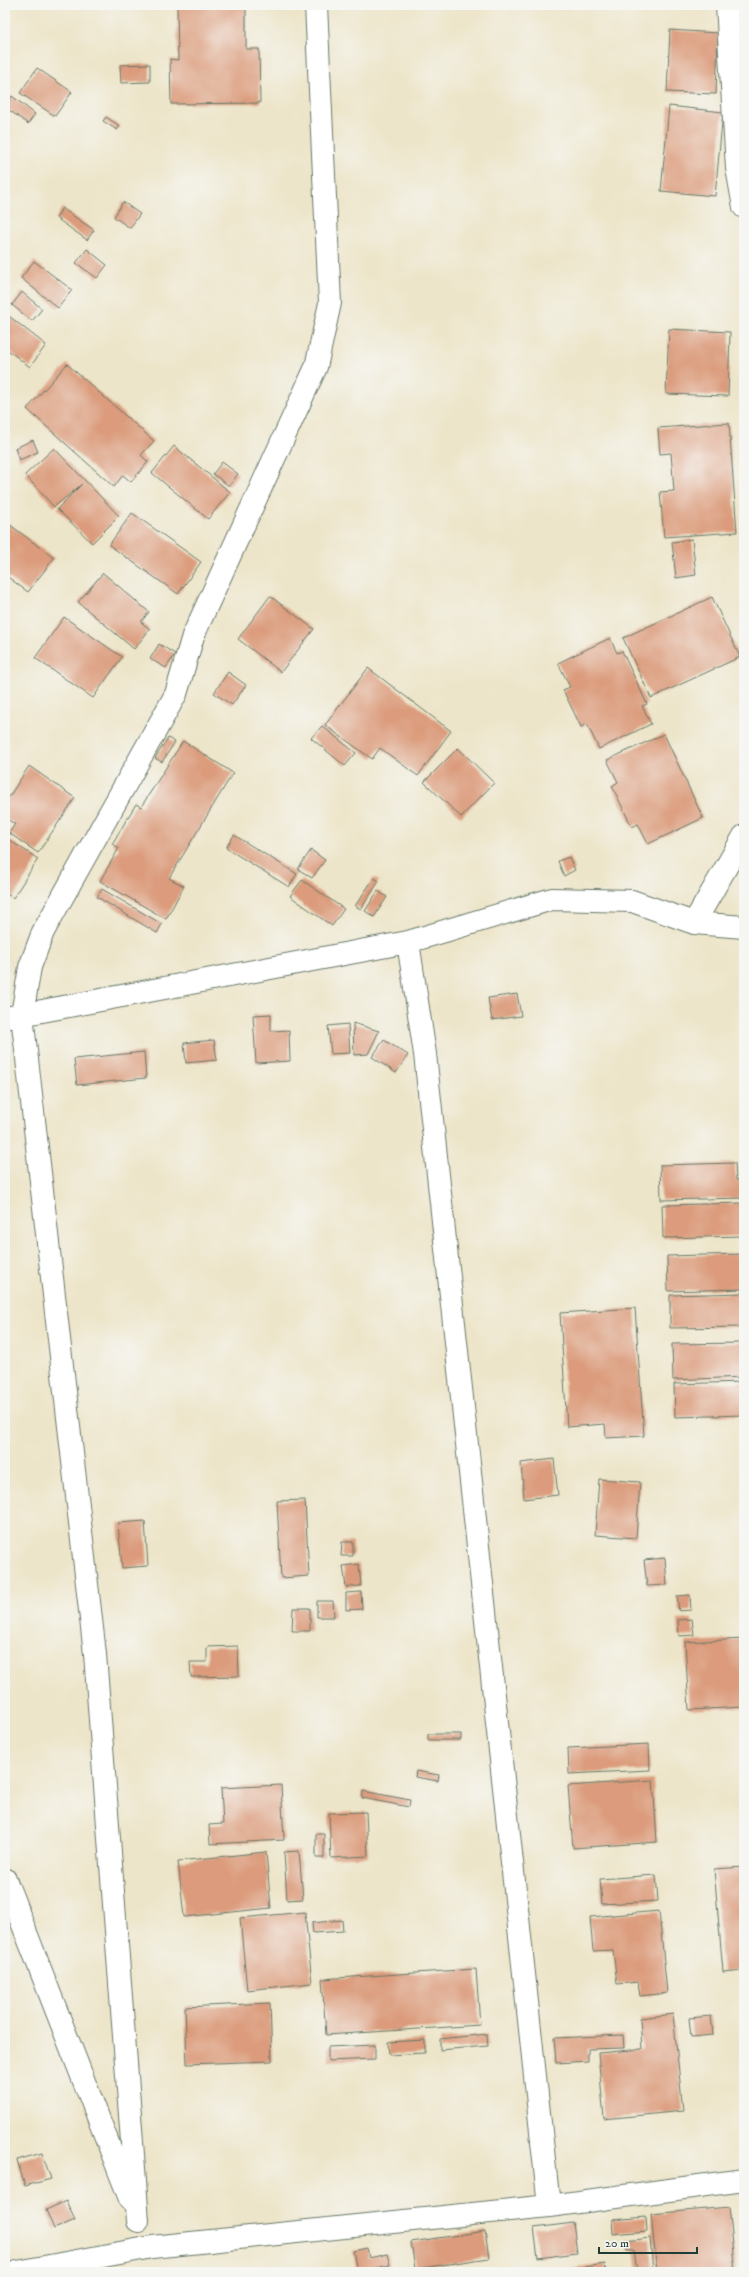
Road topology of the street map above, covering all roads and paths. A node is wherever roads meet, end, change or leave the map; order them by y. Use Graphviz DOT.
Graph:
graph roads {
  1 [pos="316,5"];
  2 [pos="727,5"];
  3 [pos="744,207"];
  4 [pos="744,836"];
  5 [pos="694,923"];
  6 [pos="744,927"];
  7 [pos="408,942"];
  8 [pos="13,1017"];
  9 [pos="5,1878"];
  10 [pos="744,2180"];
  11 [pos="549,2206"];
  12 [pos="138,2221"];
  13 [pos="152,2247"];
  14 [pos="17,2272"];
  1 -- 8 [label="street"];
  2 -- 3 [label="street"];
  4 -- 5 [label="street"];
  5 -- 6 [label="street"];
  5 -- 7 [label="street"];
  7 -- 8 [label="street"];
  7 -- 11 [label="street"];
  8 -- 12 [label="street"];
  9 -- 12 [label="street"];
  10 -- 11 [label="street"];
  11 -- 13 [label="street"];
  12 -- 13 [label="street"];
  13 -- 14 [label="street"];
}
